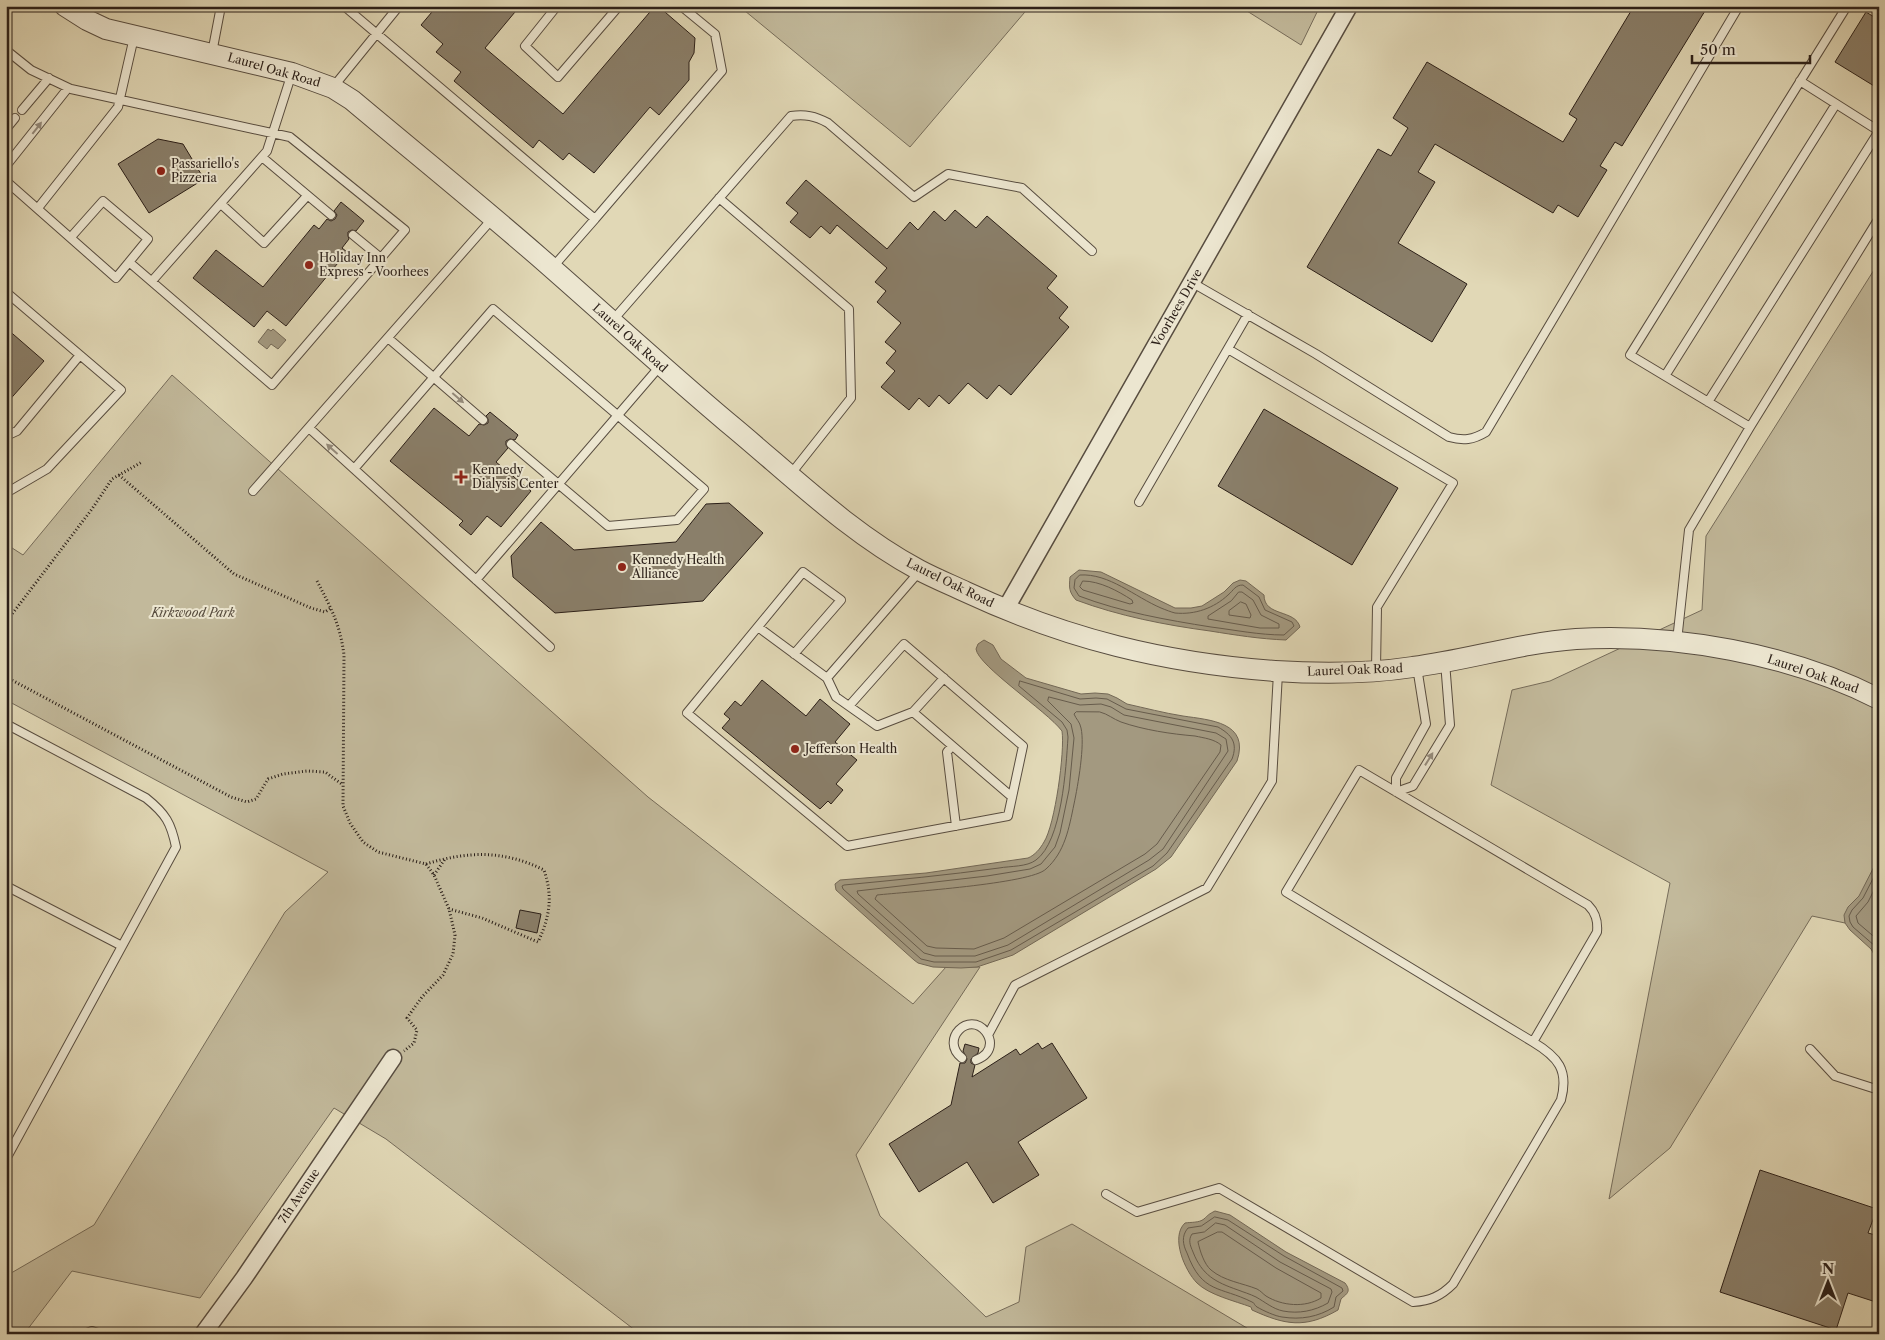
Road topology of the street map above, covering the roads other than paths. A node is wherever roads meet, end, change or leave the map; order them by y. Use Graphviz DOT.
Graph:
graph roads {
  1 [pos="65,6"];
  2 [pos="221,6"];
  3 [pos="344,6"];
  4 [pos="399,6"];
  5 [pos="557,6"];
  6 [pos="618,6"];
  7 [pos="682,6"];
  8 [pos="1350,6"];
  9 [pos="1739,6"];
  10 [pos="1847,6"];
  11 [pos="375,33"];
  12 [pos="134,35"];
  13 [pos="6,50"];
  14 [pos="212,53"];
  15 [pos="292,73"];
  16 [pos="49,78"];
  17 [pos="1800,81"];
  18 [pos="68,88"];
  19 [pos="333,88"];
  20 [pos="120,99"];
  21 [pos="1836,104"];
  22 [pos="22,110"];
  23 [pos="15,118"];
  24 [pos="6,129"];
  25 [pos="1879,131"];
  26 [pos="274,133"];
  27 [pos="262,157"];
  28 [pos="6,166"];
  29 [pos="6,181"];
  30 [pos="307,196"];
  31 [pos="719,198"];
  32 [pos="220,204"];
  33 [pos="38,208"];
  34 [pos="331,215"];
  35 [pos="493,218"];
  36 [pos="1879,218"];
  37 [pos="595,219"];
  38 [pos="353,234"];
  39 [pos="71,237"];
  40 [pos="1092,251"];
  41 [pos="381,258"];
  42 [pos="130,262"];
  43 [pos="552,268"];
  44 [pos="152,281"];
  45 [pos="1192,282"];
  46 [pos="6,292"];
  47 [pos="1248,314"];
  48 [pos="611,321"];
  49 [pos="388,338"];
  50 [pos="1228,348"];
  51 [pos="80,355"];
  52 [pos="661,365"];
  53 [pos="1665,376"];
  54 [pos="434,377"];
  55 [pos="1708,402"];
  56 [pos="618,415"];
  57 [pos="483,420"];
  58 [pos="1750,427"];
  59 [pos="309,428"];
  60 [pos="6,436"];
  61 [pos="511,444"];
  62 [pos="354,469"];
  63 [pos="790,475"];
  64 [pos="559,484"];
  65 [pos="254,491"];
  66 [pos="6,493"];
  67 [pos="1139,502"];
  68 [pos="920,571"];
  69 [pos="476,580"];
  70 [pos="1005,610"];
  71 [pos="758,627"];
  72 [pos="1677,642"];
  73 [pos="550,647"];
  74 [pos="794,654"];
  75 [pos="1445,661"];
  76 [pos="1417,667"];
  77 [pos="1278,671"];
  78 [pos="1376,671"];
  79 [pos="827,678"];
  80 [pos="944,678"];
  81 [pos="1879,698"];
  82 [pos="849,706"];
  83 [pos="913,712"];
  84 [pos="6,724"];
  85 [pos="952,746"];
  86 [pos="1396,792"];
  87 [pos="1012,797"];
  88 [pos="956,826"];
  89 [pos="6,886"];
  90 [pos="122,946"];
  91 [pos="988,1034"];
  92 [pos="1533,1042"];
  93 [pos="1810,1050"];
  94 [pos="393,1058"];
  95 [pos="962,1058"];
  96 [pos="976,1060"];
  97 [pos="1879,1090"];
  98 [pos="6,1159"];
  99 [pos="1106,1194"];
  100 [pos="84,1334"];
  101 [pos="101,1334"];
  102 [pos="203,1334"];
  1 -- 12 [label="street, Laurel Oak Road"];
  2 -- 14 [label="lane"];
  3 -- 11 [label="lane"];
  4 -- 11 [label="lane"];
  5 -- 6 [label="lane"];
  7 -- 37 [label="lane"];
  8 -- 45 [label="street, Voorhees Drive"];
  9 -- 47 [label="lane"];
  10 -- 17 [label="lane"];
  11 -- 19 [label="lane"];
  11 -- 37 [label="lane"];
  12 -- 14 [label="street, Laurel Oak Road"];
  12 -- 20 [label="lane"];
  13 -- 16 [label="lane"];
  14 -- 15 [label="street, Laurel Oak Road"];
  15 -- 19 [label="street, Laurel Oak Road"];
  15 -- 26 [label="lane"];
  16 -- 18 [label="lane"];
  16 -- 22 [label="lane"];
  17 -- 21 [label="lane"];
  17 -- 53 [label="lane"];
  18 -- 20 [label="lane"];
  28 -- 18 [label="lane, one-way"];
  19 -- 35 [label="street, Laurel Oak Road"];
  20 -- 26 [label="lane"];
  20 -- 33 [label="lane"];
  21 -- 25 [label="lane"];
  21 -- 53 [label="lane"];
  23 -- 24 [label="lane"];
  25 -- 55 [label="lane"];
  26 -- 27 [label="lane"];
  26 -- 41 [label="lane"];
  27 -- 30 [label="lane"];
  27 -- 32 [label="lane"];
  29 -- 33 [label="lane"];
  30 -- 32 [label="lane"];
  30 -- 34 [label="lane"];
  31 -- 40 [label="lane"];
  31 -- 48 [label="lane"];
  31 -- 63 [label="lane"];
  32 -- 44 [label="lane"];
  33 -- 39 [label="lane"];
  35 -- 43 [label="street, Laurel Oak Road"];
  35 -- 49 [label="lane"];
  36 -- 58 [label="lane"];
  37 -- 43 [label="lane"];
  38 -- 41 [label="lane"];
  39 -- 42 [label="lane"];
  39 -- 42 [label="lane"];
  41 -- 44 [label="lane"];
  42 -- 44 [label="lane"];
  43 -- 48 [label="street, Laurel Oak Road"];
  45 -- 47 [label="lane"];
  45 -- 70 [label="street, Voorhees Drive"];
  46 -- 51 [label="lane"];
  47 -- 50 [label="lane"];
  48 -- 52 [label="street, Laurel Oak Road"];
  49 -- 54 [label="lane"];
  49 -- 59 [label="lane"];
  50 -- 67 [label="lane"];
  50 -- 78 [label="lane"];
  51 -- 60 [label="lane"];
  51 -- 66 [label="lane"];
  52 -- 56 [label="lane"];
  52 -- 63 [label="street, Laurel Oak Road"];
  53 -- 55 [label="lane"];
  54 -- 56 [label="lane"];
  54 -- 57 [label="lane, one-way"];
  54 -- 62 [label="lane"];
  55 -- 58 [label="lane"];
  56 -- 64 [label="lane"];
  56 -- 64 [label="lane"];
  58 -- 72 [label="lane"];
  62 -- 59 [label="lane, one-way"];
  59 -- 65 [label="lane"];
  61 -- 64 [label="lane"];
  62 -- 69 [label="lane"];
  63 -- 68 [label="street, Laurel Oak Road"];
  64 -- 69 [label="lane"];
  68 -- 70 [label="street, Laurel Oak Road"];
  68 -- 79 [label="lane"];
  69 -- 73 [label="lane"];
  70 -- 77 [label="street, Laurel Oak Road"];
  71 -- 74 [label="lane"];
  71 -- 74 [label="lane"];
  71 -- 88 [label="lane"];
  72 -- 75 [label="street, Laurel Oak Road"];
  72 -- 81 [label="street, Laurel Oak Road"];
  74 -- 79 [label="lane"];
  75 -- 76 [label="street, Laurel Oak Road"];
  86 -- 75 [label="lane, one-way"];
  76 -- 78 [label="street, Laurel Oak Road"];
  76 -- 86 [label="lane"];
  77 -- 78 [label="street, Laurel Oak Road"];
  77 -- 91 [label="lane"];
  79 -- 82 [label="lane"];
  80 -- 82 [label="lane"];
  80 -- 83 [label="lane"];
  80 -- 87 [label="lane"];
  82 -- 83 [label="lane"];
  83 -- 85 [label="lane"];
  84 -- 90 [label="lane"];
  85 -- 87 [label="lane"];
  85 -- 88 [label="lane"];
  86 -- 92 [label="lane"];
  86 -- 92 [label="lane"];
  87 -- 88 [label="lane"];
  89 -- 90 [label="lane"];
  90 -- 98 [label="lane"];
  91 -- 95 [label="lane"];
  91 -- 96 [label="lane"];
  92 -- 99 [label="lane"];
  93 -- 97 [label="lane"];
  94 -- 102 [label="street, 7th Avenue"];
  100 -- 101 [label="lane"];
}
